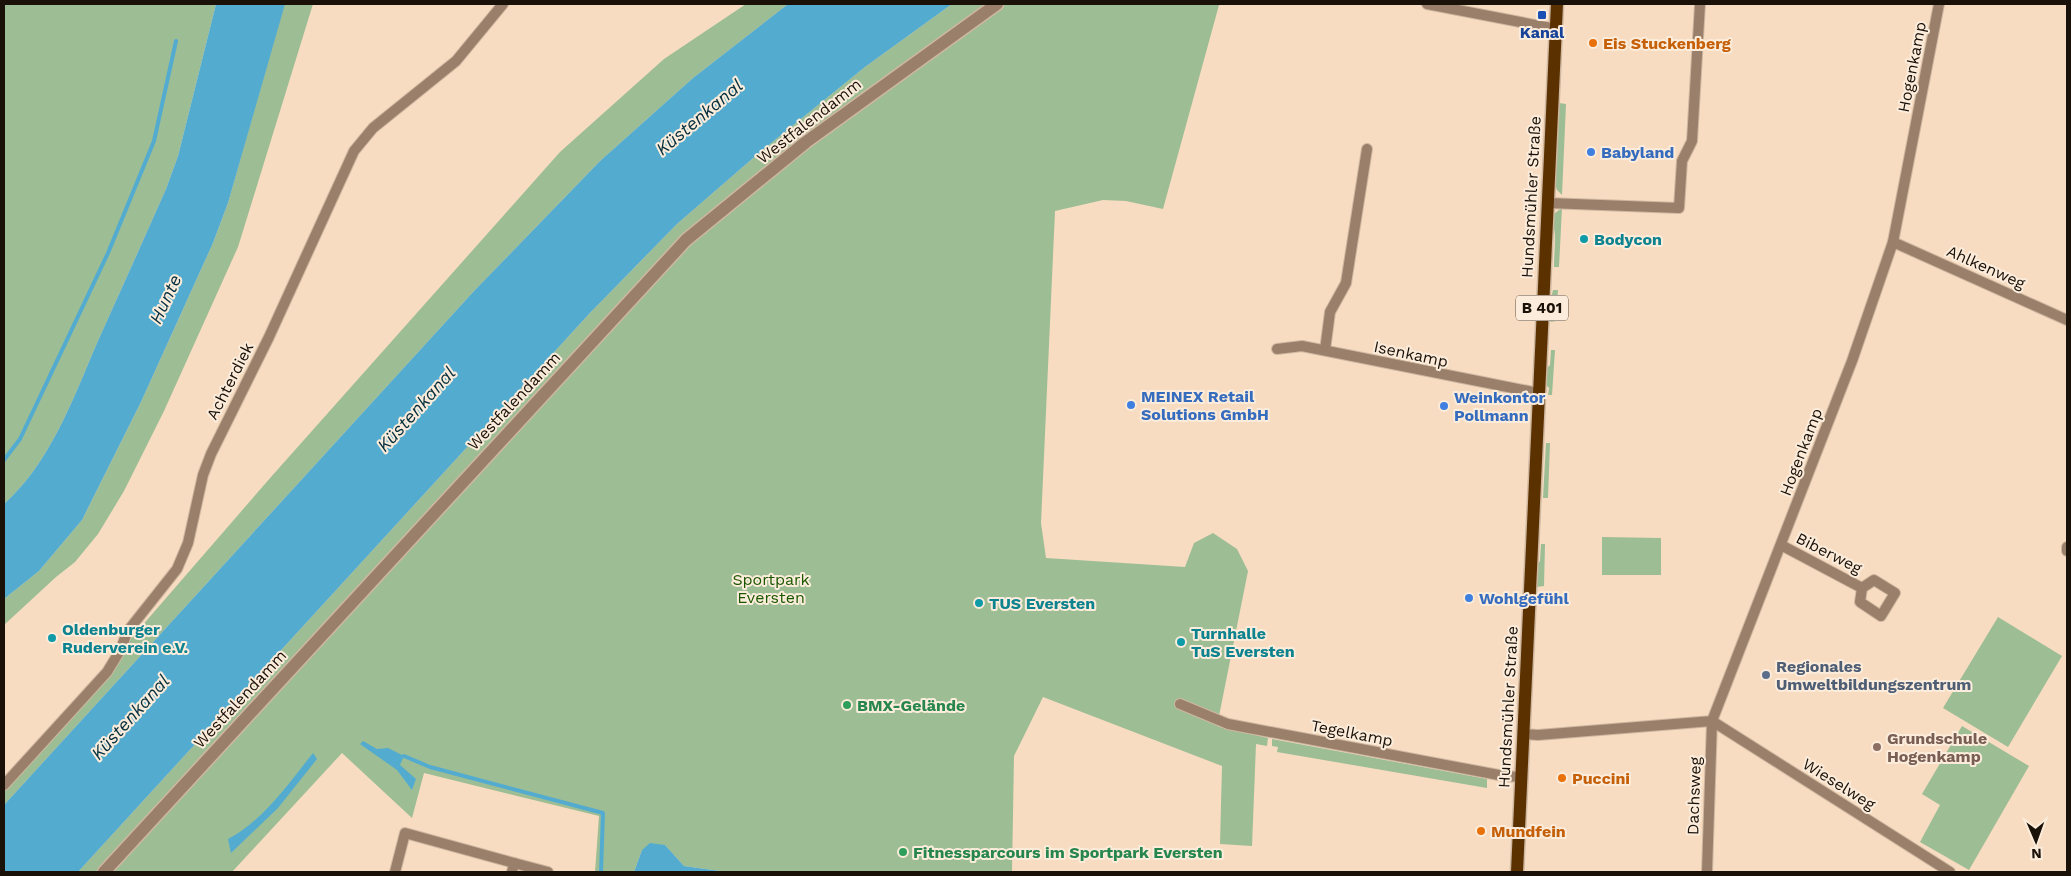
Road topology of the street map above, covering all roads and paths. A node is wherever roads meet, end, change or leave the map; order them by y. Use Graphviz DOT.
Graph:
graph roads {
  1 [pos="503,4"];
  2 [pos="997,4"];
  3 [pos="1428,4"];
  4 [pos="1557,4"];
  5 [pos="1700,4"];
  6 [pos="1939,4"];
  7 [pos="1556,28"];
  8 [pos="1367,148"];
  9 [pos="1548,203"];
  10 [pos="1894,242"];
  11 [pos="2067,320"];
  12 [pos="1277,349"];
  13 [pos="1325,350"];
  14 [pos="1538,393"];
  15 [pos="1781,545"];
  16 [pos="1862,588"];
  17 [pos="1180,704"];
  18 [pos="1712,721"];
  19 [pos="1523,734"];
  20 [pos="1521,777"];
  21 [pos="4,785"];
  22 [pos="513,868"];
  23 [pos="104,872"];
  24 [pos="394,872"];
  25 [pos="548,872"];
  26 [pos="1517,872"];
  27 [pos="1707,872"];
  28 [pos="1950,872"];
  1 -- 21 [label="street, Achterdiek"];
  2 -- 23 [label="street, Westfalendamm"];
  3 -- 7 [label="street"];
  4 -- 7 [label="main road, Hundsmühler Straße / B 401"];
  5 -- 9 [label="street"];
  6 -- 10 [label="street, Hogenkamp"];
  7 -- 9 [label="main road, Hundsmühler Straße / B 401"];
  8 -- 13 [label="street"];
  9 -- 14 [label="main road, Hundsmühler Straße / B 401"];
  10 -- 11 [label="street, Ahlkenweg"];
  10 -- 15 [label="street, Hogenkamp"];
  12 -- 13 [label="street, Isenkamp"];
  13 -- 14 [label="street, Isenkamp"];
  14 -- 19 [label="main road, Hundsmühler Straße / B 401"];
  15 -- 16 [label="street, Biberweg"];
  15 -- 18 [label="street, Hogenkamp"];
  17 -- 20 [label="street, Tegelkamp"];
  18 -- 19 [label="street"];
  18 -- 27 [label="street, Dachsweg"];
  18 -- 28 [label="street, Wieselweg"];
  19 -- 20 [label="main road, Hundsmühler Straße / B 401"];
  20 -- 26 [label="main road, Hundsmühler Straße / B 401"];
  22 -- 24 [label="street"];
  22 -- 25 [label="street"];
}
